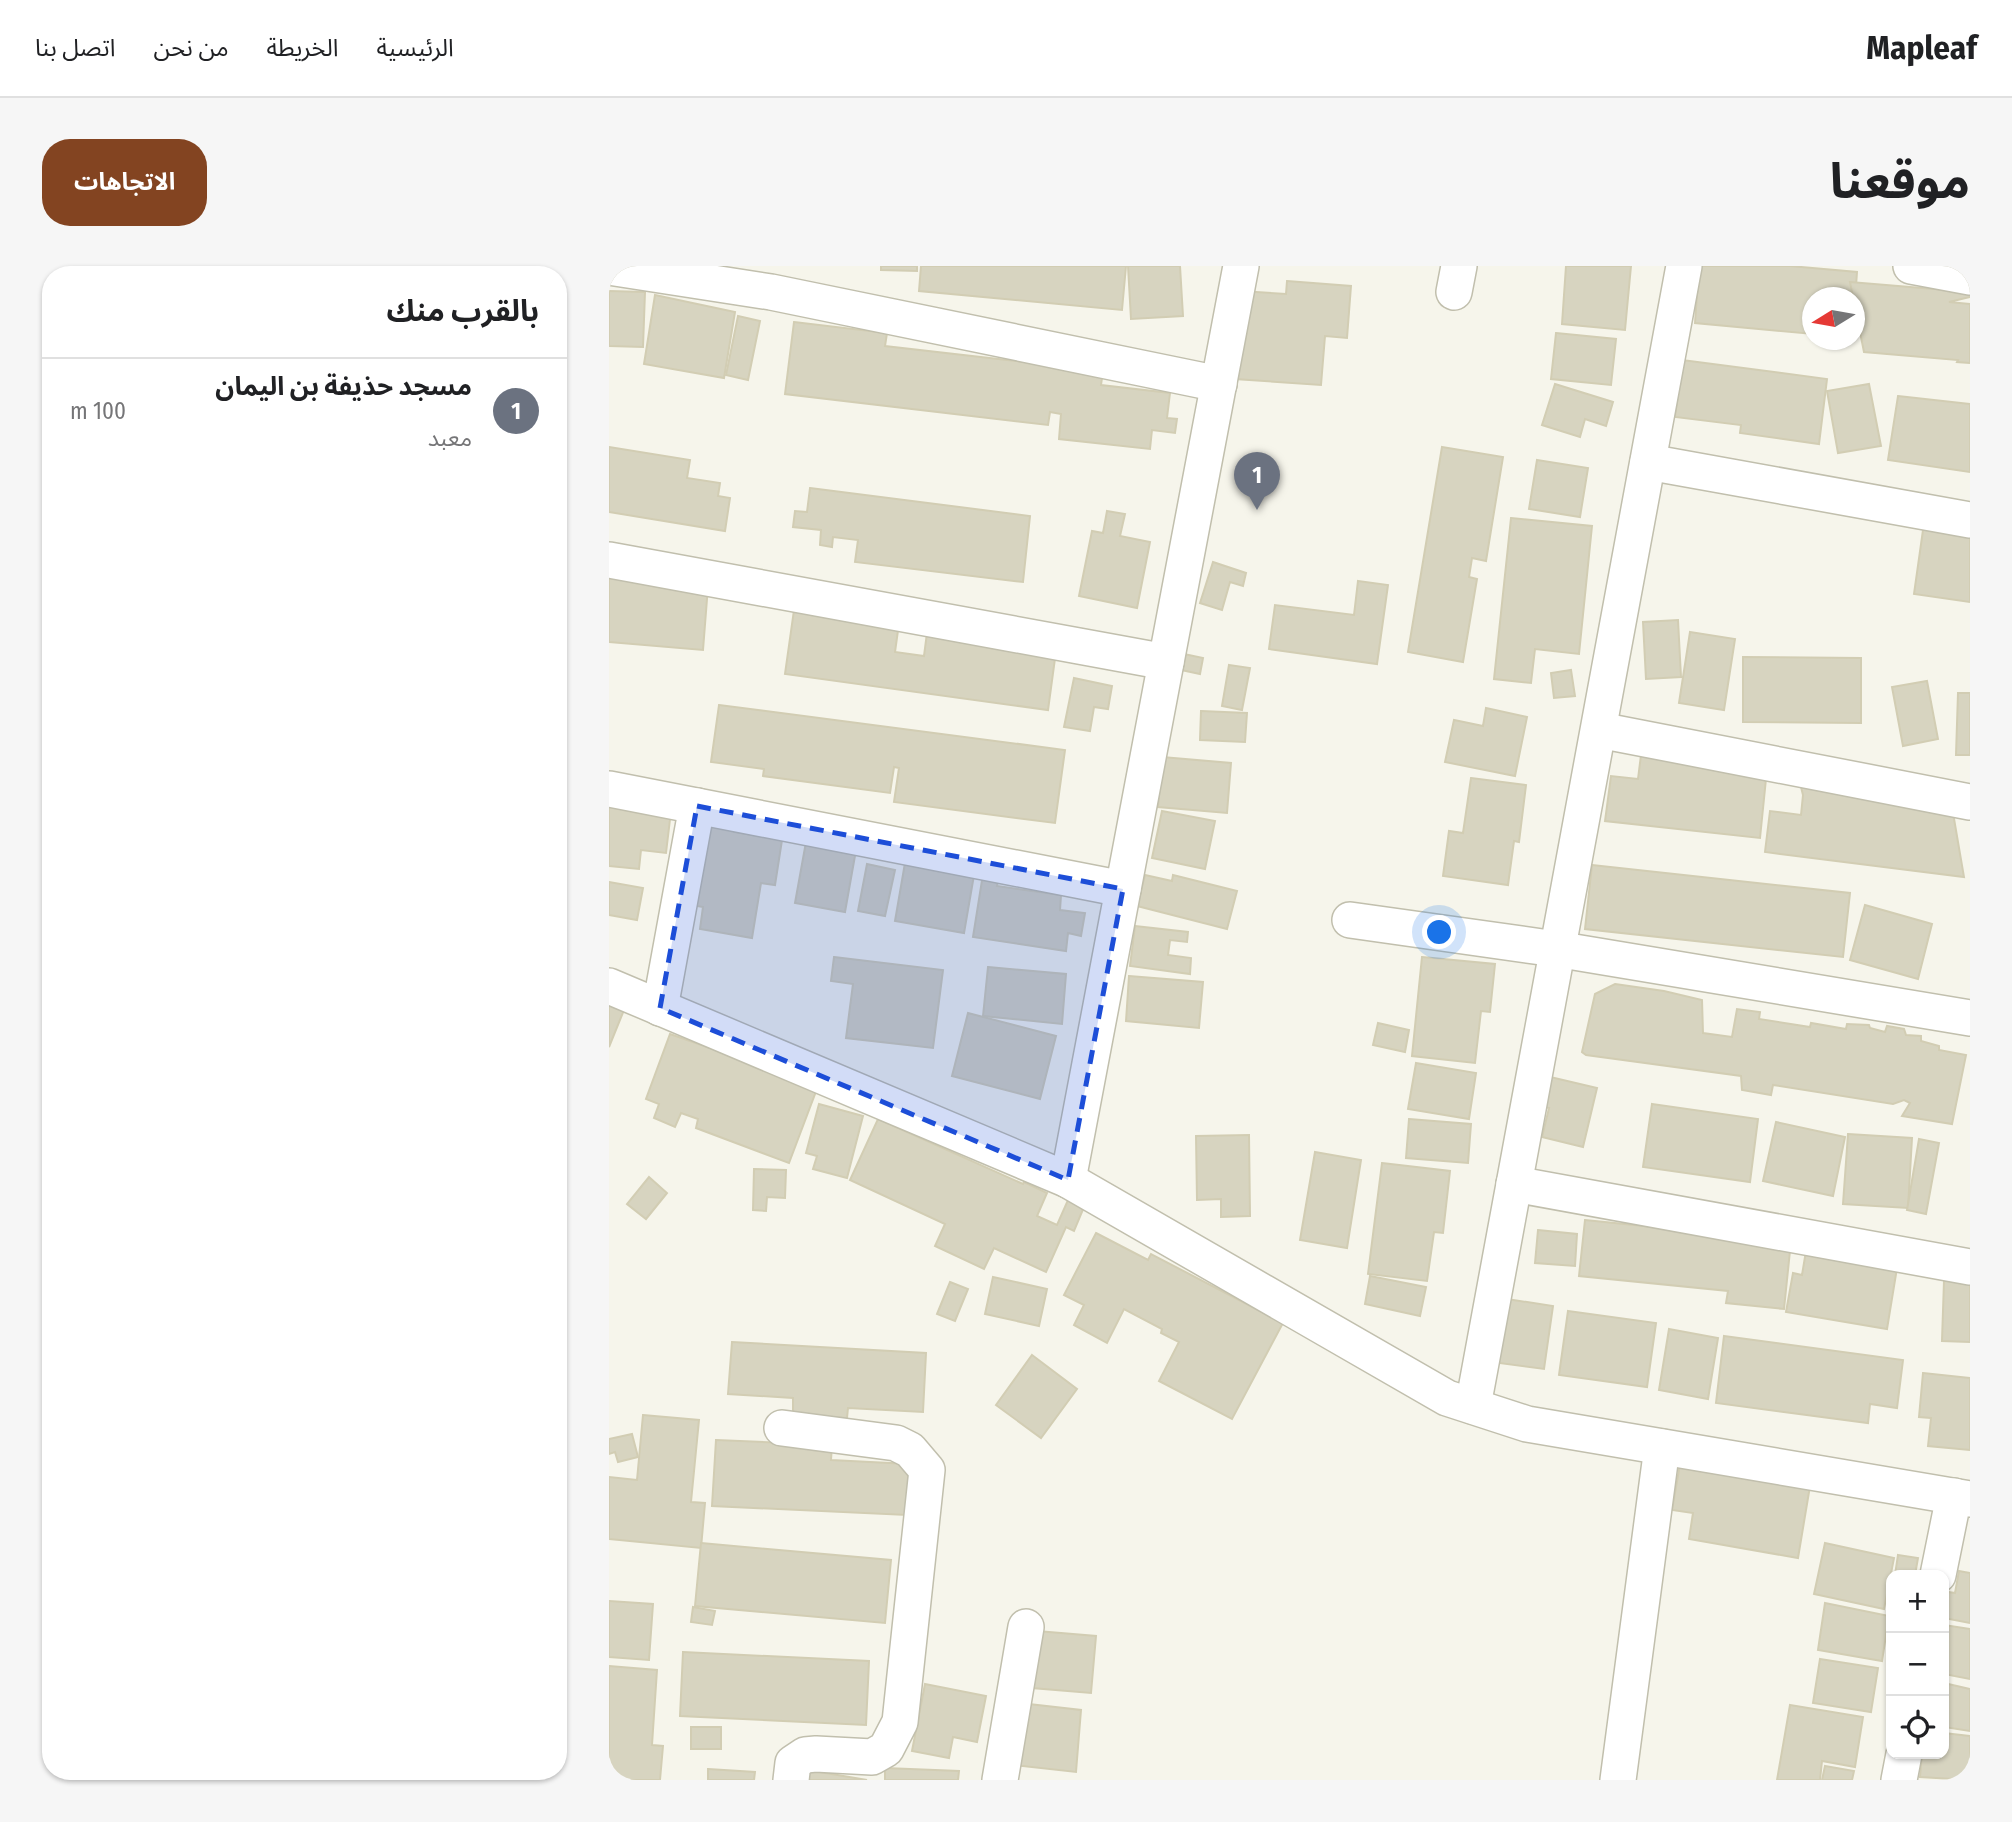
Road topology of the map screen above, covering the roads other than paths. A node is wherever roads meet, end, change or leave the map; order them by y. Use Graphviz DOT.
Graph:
graph roads {
  1 [pos="1241,266"];
  2 [pos="1684,266"];
  3 [pos="1912,266"];
  4 [pos="609,267"];
  5 [pos="1970,277"];
  6 [pos="1219,384"];
  7 [pos="1648,462"];
  8 [pos="1970,520"];
  9 [pos="609,560"];
  10 [pos="1166,662"];
  11 [pos="1598,730"];
  12 [pos="609,789"];
  13 [pos="1970,802"];
  14 [pos="697,806"];
  15 [pos="1123,888"];
  16 [pos="1350,920"];
  17 [pos="1556,949"];
  18 [pos="609,986"];
  19 [pos="660,1008"];
  20 [pos="1970,1018"];
  21 [pos="1068,1180"];
  22 [pos="1514,1184"];
  23 [pos="1970,1267"];
  24 [pos="1473,1406"];
  25 [pos="782,1428"];
  26 [pos="1662,1447"];
  27 [pos="1962,1498"];
  28 [pos="1940,1570"];
  29 [pos="1026,1628"];
  30 [pos="1903,1759"];
  31 [pos="791,1780"];
  32 [pos="1000,1780"];
  33 [pos="1618,1780"];
  34 [pos="1899,1780"];
  1 -- 6 [label="street"];
  2 -- 7 [label="street"];
  3 -- 5 [label="street"];
  4 -- 6 [label="street"];
  6 -- 10 [label="street"];
  7 -- 8 [label="street"];
  7 -- 11 [label="street"];
  9 -- 10 [label="street"];
  10 -- 15 [label="street"];
  11 -- 13 [label="street"];
  11 -- 17 [label="street"];
  12 -- 14 [label="street"];
  14 -- 15 [label="street"];
  14 -- 19 [label="street"];
  15 -- 21 [label="street"];
  16 -- 17 [label="street"];
  17 -- 20 [label="street"];
  17 -- 22 [label="street"];
  18 -- 19 [label="street"];
  19 -- 21 [label="street"];
  21 -- 24 [label="street"];
  22 -- 23 [label="street"];
  22 -- 24 [label="street"];
  24 -- 26 [label="street"];
  25 -- 31 [label="street"];
  26 -- 27 [label="street"];
  26 -- 33 [label="street"];
  27 -- 28 [label="street"];
  29 -- 32 [label="street"];
  30 -- 34 [label="street"];
}
